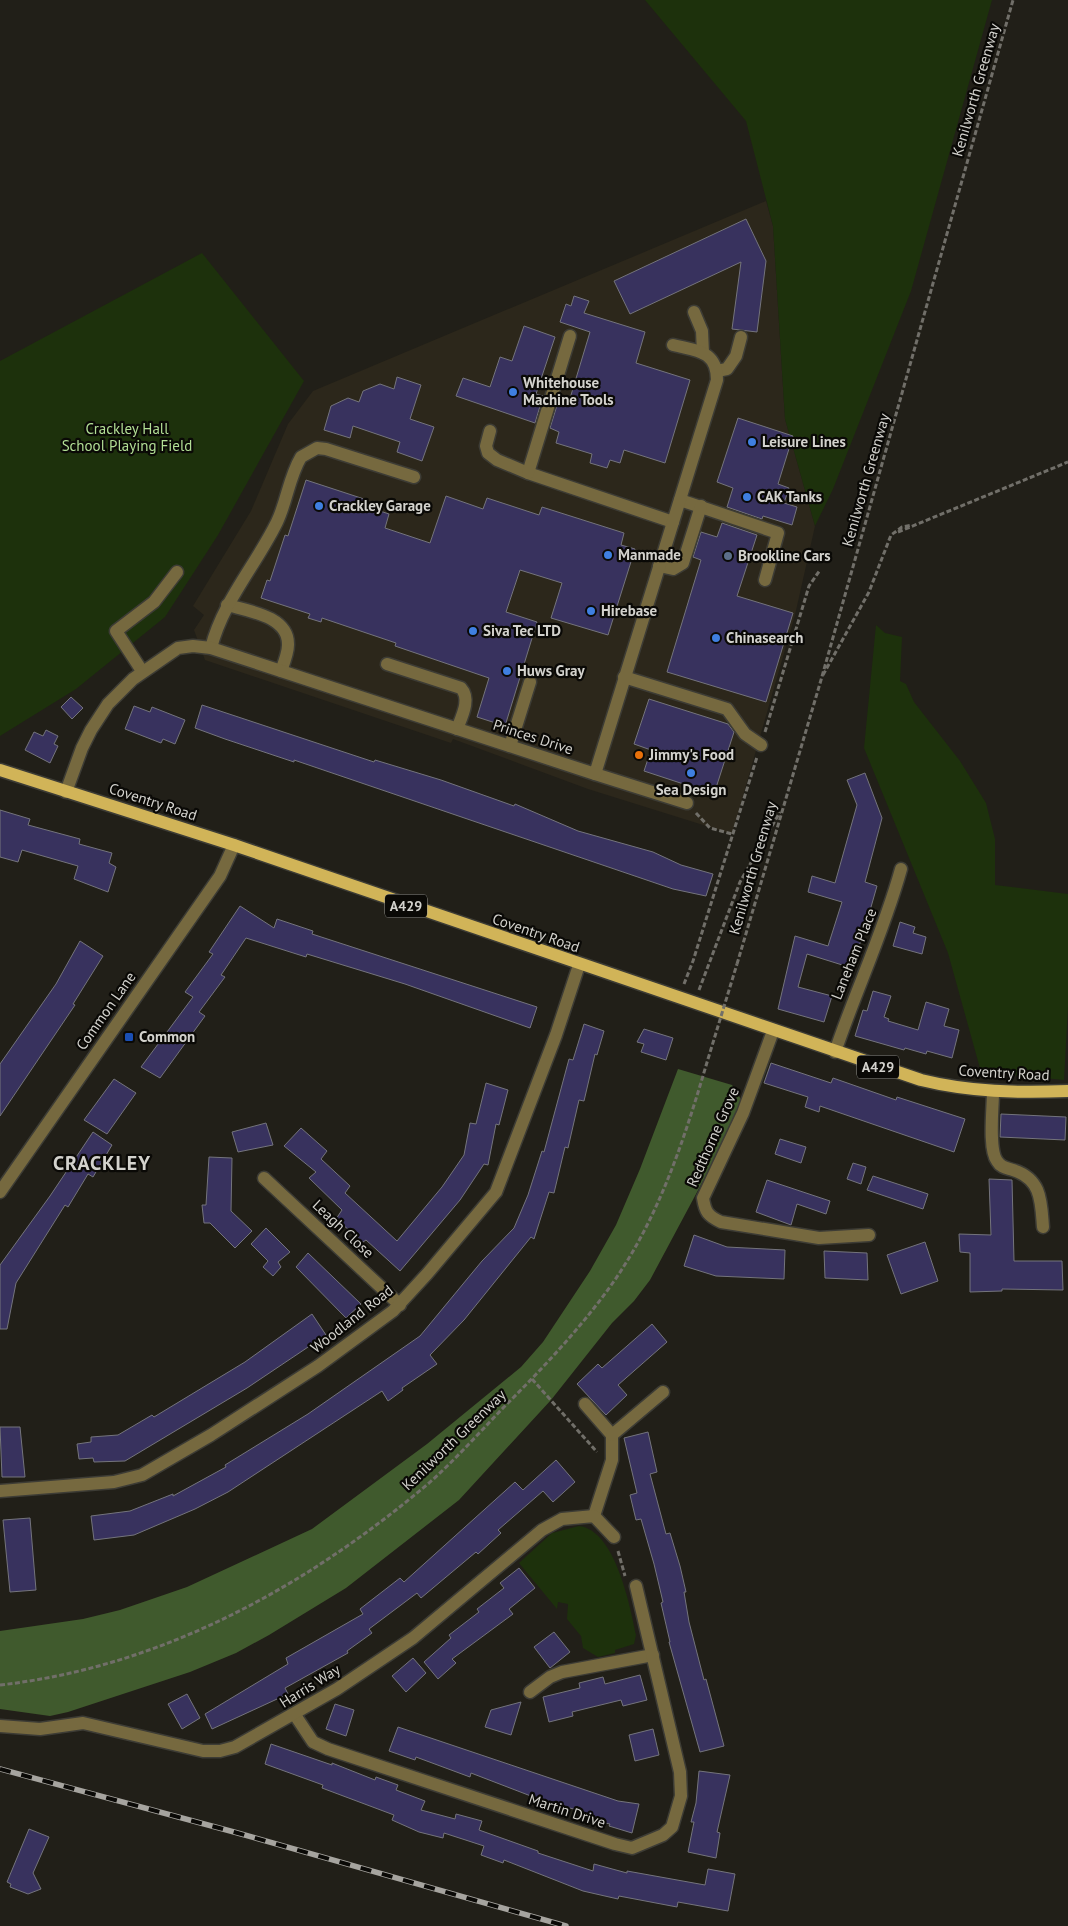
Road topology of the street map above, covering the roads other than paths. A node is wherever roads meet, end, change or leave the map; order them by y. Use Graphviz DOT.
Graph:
graph roads {
  1 [pos="694,312"];
  2 [pos="570,336"];
  3 [pos="741,337"];
  4 [pos="673,345"];
  5 [pos="703,353"];
  6 [pos="717,371"];
  7 [pos="490,431"];
  8 [pos="528,474"];
  9 [pos="414,477"];
  10 [pos="680,500"];
  11 [pos="701,506"];
  12 [pos="673,522"];
  13 [pos="659,566"];
  14 [pos="177,572"];
  15 [pos="765,580"];
  16 [pos="227,605"];
  17 [pos="211,648"];
  18 [pos="388,664"];
  19 [pos="142,671"];
  20 [pos="281,671"];
  21 [pos="624,677"];
  22 [pos="530,682"];
  23 [pos="457,729"];
  24 [pos="761,745"];
  25 [pos="510,746"];
  26 [pos="0,770"];
  27 [pos="595,774"];
  28 [pos="66,792"];
  29 [pos="687,804"];
  30 [pos="234,845"];
  31 [pos="901,869"];
  32 [pos="579,965"];
  33 [pos="773,1031"];
  34 [pos="835,1052"];
  35 [pos="993,1092"];
  36 [pos="1068,1092"];
  37 [pos="264,1178"];
  38 [pos="0,1192"];
  39 [pos="1043,1227"];
  40 [pos="869,1234"];
  41 [pos="400,1305"];
  42 [pos="663,1392"];
  43 [pos="585,1404"];
  44 [pos="612,1435"];
  45 [pos="0,1491"];
  46 [pos="594,1516"];
  47 [pos="614,1537"];
  48 [pos="636,1586"];
  49 [pos="653,1656"];
  50 [pos="530,1692"];
  51 [pos="296,1715"];
  52 [pos="0,1726"];
  1 -- 5 [label="street"];
  2 -- 8 [label="street"];
  3 -- 6 [label="street"];
  4 -- 5 [label="street"];
  5 -- 6 [label="street"];
  6 -- 10 [label="street"];
  7 -- 8 [label="street"];
  8 -- 12 [label="street"];
  9 -- 16 [label="street"];
  10 -- 11 [label="street"];
  10 -- 12 [label="street"];
  11 -- 13 [label="street"];
  11 -- 15 [label="street"];
  12 -- 13 [label="street"];
  13 -- 21 [label="street"];
  14 -- 19 [label="street"];
  16 -- 17 [label="street"];
  16 -- 20 [label="street"];
  17 -- 19 [label="street, Princes Drive"];
  17 -- 20 [label="street, Princes Drive"];
  18 -- 23 [label="street"];
  19 -- 28 [label="street, Princes Drive"];
  20 -- 23 [label="street, Princes Drive"];
  21 -- 24 [label="street"];
  21 -- 27 [label="street"];
  22 -- 25 [label="street"];
  23 -- 25 [label="street, Princes Drive"];
  25 -- 27 [label="street, Princes Drive"];
  26 -- 28 [label="main road, Coventry Road / A429"];
  27 -- 29 [label="street, Princes Drive"];
  28 -- 30 [label="main road, Coventry Road / A429"];
  30 -- 32 [label="main road, Coventry Road / A429"];
  30 -- 38 [label="street, Common Lane"];
  31 -- 34 [label="street, Laneham Place"];
  32 -- 33 [label="main road, Coventry Road / A429"];
  32 -- 41 [label="street, Woodland Road"];
  33 -- 34 [label="main road, Coventry Road / A429"];
  33 -- 40 [label="street, Redthorne Grove"];
  34 -- 35 [label="main road, Coventry Road / A429"];
  35 -- 36 [label="main road, Coventry Road / A429"];
  35 -- 39 [label="street"];
  37 -- 41 [label="street, Leagh Close"];
  41 -- 45 [label="street, Woodland Road"];
  42 -- 44 [label="street"];
  43 -- 44 [label="street"];
  44 -- 46 [label="street"];
  46 -- 47 [label="street"];
  46 -- 51 [label="street, Harris Way"];
  48 -- 49 [label="street, Martin Drive"];
  49 -- 50 [label="street"];
  49 -- 51 [label="street, Martin Drive"];
  51 -- 52 [label="street, Harris Way"];
}
